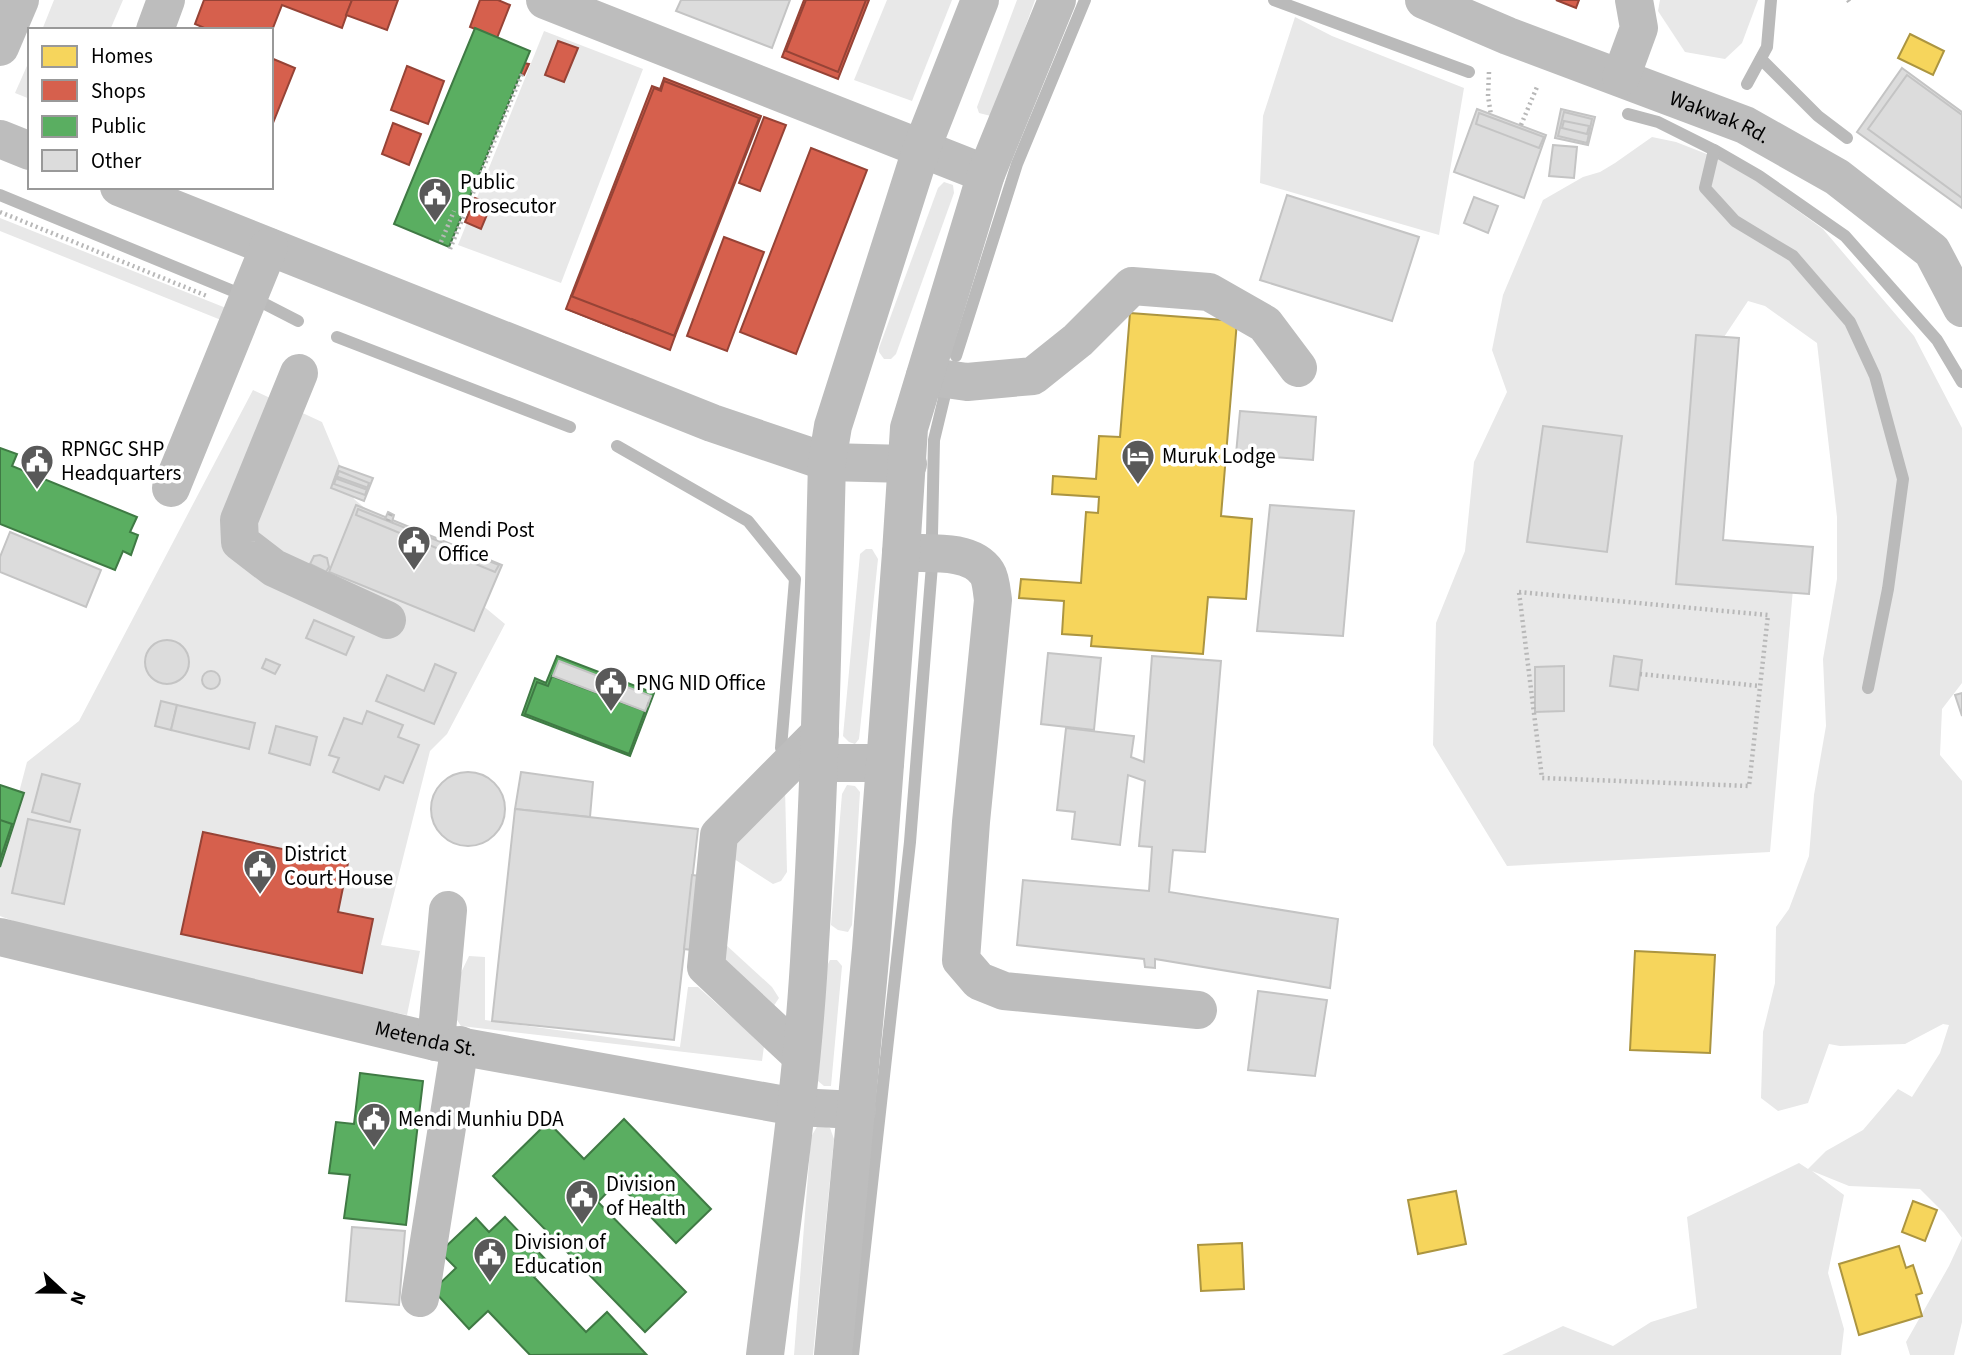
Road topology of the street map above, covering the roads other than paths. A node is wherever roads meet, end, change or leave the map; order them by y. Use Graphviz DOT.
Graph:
graph roads {
  1 [pos="20,0"];
  2 [pos="166,0"];
  3 [pos="545,0"];
  4 [pos="981,0"];
  5 [pos="1057,0"];
  6 [pos="1424,0"];
  7 [pos="1634,0"];
  8 [pos="156,28"];
  9 [pos="0,47"];
  10 [pos="1620,77"];
  11 [pos="0,139"];
  12 [pos="28,150"];
  13 [pos="921,150"];
  14 [pos="986,174"];
  15 [pos="124,189"];
  16 [pos="269,247"];
  17 [pos="1947,250"];
  18 [pos="1962,309"];
  19 [pos="1298,368"];
  20 [pos="299,373"];
  21 [pos="925,376"];
  22 [pos="827,462"];
  23 [pos="908,464"];
  24 [pos="171,488"];
  25 [pos="901,553"];
  26 [pos="387,620"];
  27 [pos="819,748"];
  28 [pos="885,763"];
  29 [pos="448,910"];
  30 [pos="0,937"];
  31 [pos="810,946"];
  32 [pos="871,949"];
  33 [pos="1198,1010"];
  34 [pos="448,1044"];
  35 [pos="800,1055"];
  36 [pos="796,1107"];
  37 [pos="857,1110"];
  38 [pos="420,1298"];
  39 [pos="765,1355"];
  40 [pos="833,1355"];
  1 -- 9 [label="street"];
  2 -- 8 [label="street"];
  3 -- 13 [label="street"];
  4 -- 13 [label="street"];
  5 -- 14 [label="street"];
  6 -- 10 [label="street, Wakwak Rd."];
  7 -- 10 [label="street"];
  10 -- 17 [label="street, Wakwak Rd."];
  11 -- 12 [label="street"];
  13 -- 14 [label="street"];
  13 -- 22 [label="street"];
  14 -- 21 [label="street"];
  15 -- 16 [label="street"];
  16 -- 22 [label="street"];
  16 -- 24 [label="street"];
  17 -- 18 [label="street, Wakwak Rd."];
  19 -- 21 [label="street"];
  20 -- 26 [label="street"];
  21 -- 23 [label="street"];
  22 -- 23 [label="street"];
  22 -- 27 [label="street"];
  23 -- 25 [label="street"];
  25 -- 28 [label="street"];
  25 -- 33 [label="street"];
  27 -- 28 [label="street"];
  27 -- 31 [label="street"];
  27 -- 35 [label="street"];
  28 -- 32 [label="street"];
  29 -- 34 [label="street"];
  30 -- 34 [label="street, Metenda St."];
  31 -- 32 [label="street"];
  31 -- 35 [label="street"];
  32 -- 37 [label="street"];
  34 -- 36 [label="street, Metenda St."];
  34 -- 38 [label="street"];
  35 -- 36 [label="street"];
  36 -- 37 [label="street, Metenda St."];
  36 -- 39 [label="street"];
  37 -- 40 [label="street"];
}
